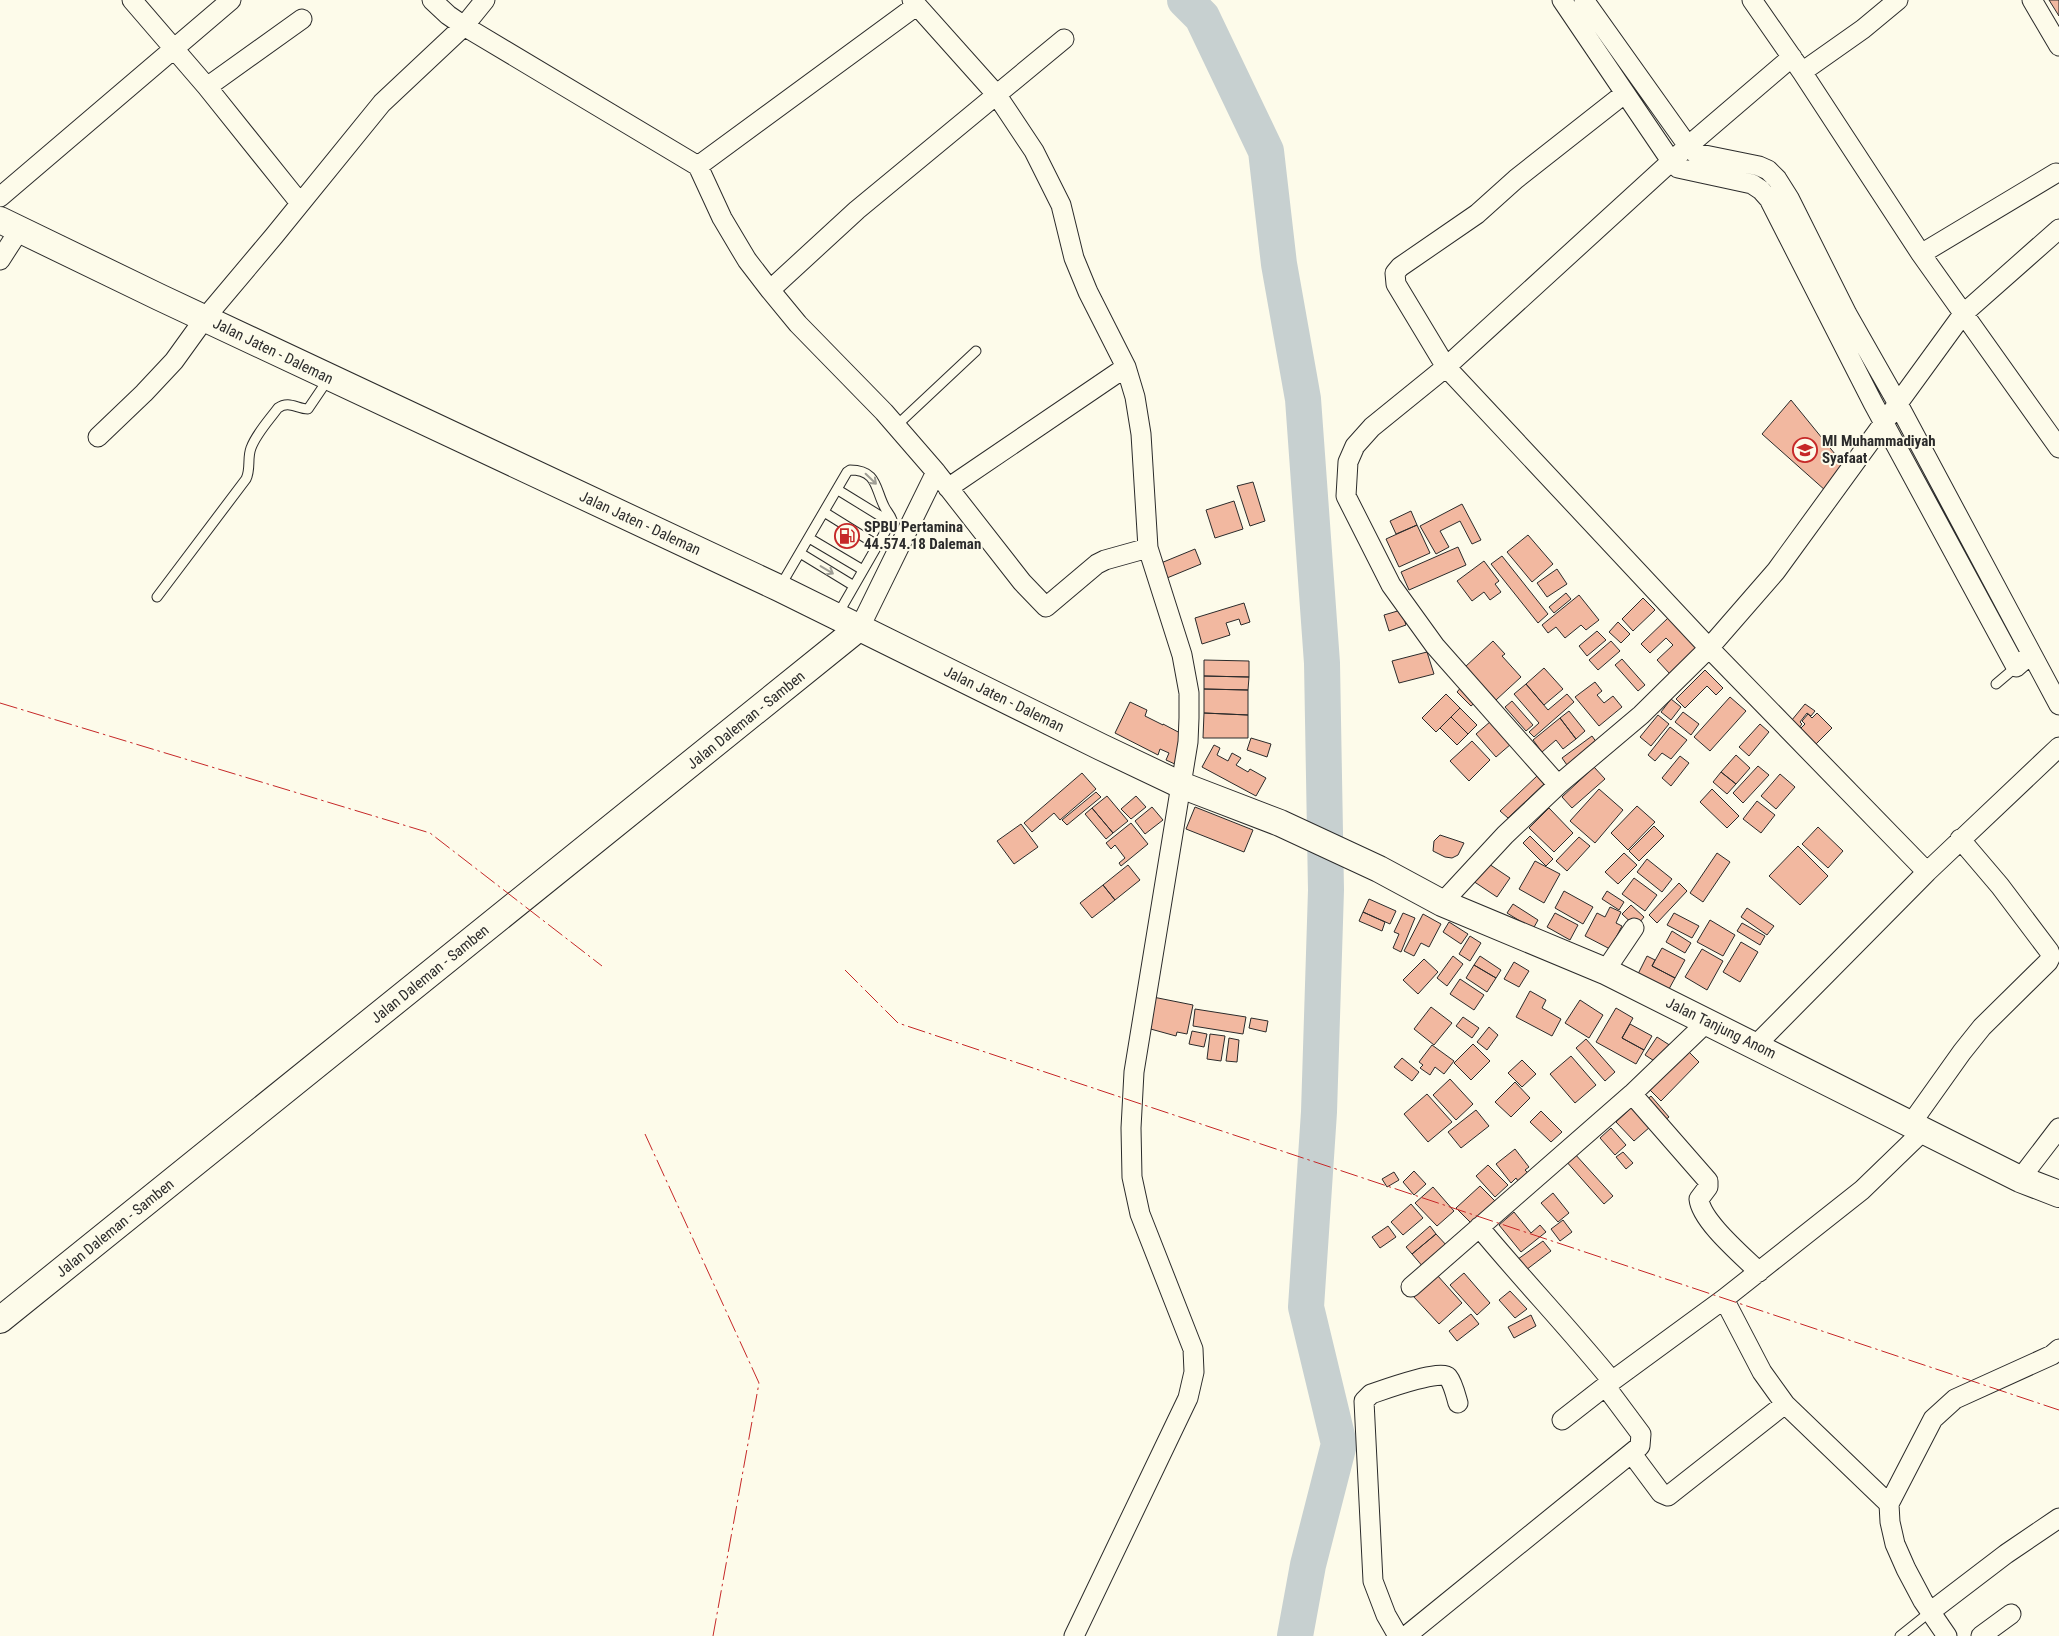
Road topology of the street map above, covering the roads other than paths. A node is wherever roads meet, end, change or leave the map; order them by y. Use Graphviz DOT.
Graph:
graph roads {
  1 [pos="132,0"];
  2 [pos="231,0"];
  3 [pos="432,0"];
  4 [pos="485,0"];
  5 [pos="1562,0"];
  6 [pos="1584,0"];
  7 [pos="1752,0"];
  8 [pos="1898,0"];
  9 [pos="2032,0"];
  10 [pos="911,7"];
  11 [pos="302,19"];
  12 [pos="464,26"];
  13 [pos="1064,39"];
  14 [pos="2059,46"];
  15 [pos="174,48"];
  16 [pos="1797,65"];
  17 [pos="207,87"];
  18 [pos="1624,94"];
  19 [pos="991,98"];
  20 [pos="1680,154"];
  21 [pos="698,166"];
  22 [pos="2056,173"];
  23 [pos="0,197"];
  24 [pos="300,203"];
  25 [pos="10,225"];
  26 [pos="2059,229"];
  27 [pos="1921,254"];
  28 [pos="0,260"];
  29 [pos="770,290"];
  30 [pos="1963,314"];
  31 [pos="205,318"];
  32 [pos="976,351"];
  33 [pos="1446,367"];
  34 [pos="1121,370"];
  35 [pos="330,378"];
  36 [pos="1890,412"];
  37 [pos="896,426"];
  38 [pos="98,437"];
  39 [pos="2059,448"];
  40 [pos="936,472"];
  41 [pos="948,488"];
  42 [pos="838,490"];
  43 [pos="824,512"];
  44 [pos="890,522"];
  45 [pos="809,538"];
  46 [pos="877,545"];
  47 [pos="1148,548"];
  48 [pos="800,553"];
  49 [pos="863,570"];
  50 [pos="854,586"];
  51 [pos="779,588"];
  52 [pos="157,597"];
  53 [pos="848,622"];
  54 [pos="1710,648"];
  55 [pos="2024,661"];
  56 [pos="1996,684"];
  57 [pos="2059,705"];
  58 [pos="2059,747"];
  59 [pos="1181,784"];
  60 [pos="1558,785"];
  61 [pos="1960,839"];
  62 [pos="1379,869"];
  63 [pos="1927,872"];
  64 [pos="1442,903"];
  65 [pos="1634,928"];
  66 [pos="1605,971"];
  67 [pos="1707,1022"];
  68 [pos="1756,1045"];
  69 [pos="1632,1094"];
  70 [pos="1917,1128"];
  71 [pos="2059,1128"];
  72 [pos="2020,1179"];
  73 [pos="2059,1194"];
  74 [pos="1479,1227"];
  75 [pos="1758,1272"];
  76 [pos="1411,1287"];
  77 [pos="1724,1299"];
  78 [pos="0,1320"];
  79 [pos="2059,1349"];
  80 [pos="1609,1384"];
  81 [pos="1458,1403"];
  82 [pos="1785,1404"];
  83 [pos="1562,1420"];
  84 [pos="1632,1454"];
  85 [pos="1889,1504"];
  86 [pos="2059,1518"];
  87 [pos="1930,1612"];
  88 [pos="2012,1614"];
  89 [pos="1074,1636"];
  90 [pos="1398,1636"];
  91 [pos="1406,1636"];
  92 [pos="1900,1636"];
  93 [pos="1947,1636"];
  94 [pos="1982,1636"];
  1 -- 15 [label="street"];
  2 -- 15 [label="street"];
  3 -- 12 [label="street"];
  4 -- 12 [label="street"];
  5 -- 18 [label="street"];
  6 -- 20 [label="street"];
  7 -- 16 [label="street"];
  8 -- 16 [label="street"];
  9 -- 14 [label="street"];
  10 -- 19 [label="street"];
  10 -- 21 [label="street"];
  11 -- 17 [label="street"];
  12 -- 21 [label="street"];
  12 -- 24 [label="street"];
  13 -- 19 [label="street"];
  15 -- 17 [label="street"];
  15 -- 23 [label="street"];
  16 -- 20 [label="street"];
  16 -- 27 [label="street"];
  17 -- 24 [label="street"];
  18 -- 20 [label="street"];
  18 -- 33 [label="street"];
  19 -- 29 [label="street"];
  19 -- 34 [label="street"];
  20 -- 33 [label="street"];
  20 -- 36 [label="street"];
  21 -- 29 [label="street"];
  22 -- 27 [label="street"];
  24 -- 31 [label="street"];
  25 -- 28 [label="street"];
  25 -- 31 [label="main road, Jalan Jaten - Daleman"];
  26 -- 30 [label="street"];
  27 -- 30 [label="street"];
  29 -- 37 [label="street"];
  30 -- 36 [label="street"];
  30 -- 39 [label="street"];
  31 -- 35 [label="main road, Jalan Jaten - Daleman"];
  31 -- 38 [label="street"];
  32 -- 37 [label="lane"];
  33 -- 54 [label="street"];
  33 -- 60 [label="street"];
  34 -- 41 [label="street"];
  34 -- 47 [label="street"];
  35 -- 51 [label="main road, Jalan Jaten - Daleman"];
  35 -- 52 [label="lane"];
  36 -- 54 [label="street"];
  36 -- 55 [label="street"];
  37 -- 40 [label="street"];
  40 -- 41 [label="street"];
  40 -- 53 [label="street"];
  41 -- 47 [label="street"];
  42 -- 43 [label="lane"];
  42 -- 44 [label="lane"];
  42 -- 44 [label="lane, one-way"];
  43 -- 45 [label="lane"];
  43 -- 46 [label="lane"];
  44 -- 46 [label="lane"];
  45 -- 48 [label="lane"];
  45 -- 49 [label="lane"];
  46 -- 49 [label="lane"];
  47 -- 59 [label="street"];
  48 -- 50 [label="lane, one-way"];
  48 -- 51 [label="lane"];
  49 -- 50 [label="lane"];
  50 -- 53 [label="lane"];
  51 -- 53 [label="main road, Jalan Jaten - Daleman"];
  53 -- 59 [label="main road, Jalan Jaten - Daleman"];
  53 -- 78 [label="main road, Jalan Daleman - Samben"];
  54 -- 60 [label="street"];
  54 -- 63 [label="street"];
  55 -- 56 [label="lane"];
  55 -- 57 [label="street"];
  58 -- 61 [label="street"];
  59 -- 62 [label="main road, Jalan Jaten - Daleman"];
  59 -- 89 [label="street"];
  60 -- 64 [label="street"];
  61 -- 63 [label="street"];
  61 -- 70 [label="street"];
  62 -- 64 [label="main road, Jalan Tanjung Anom"];
  63 -- 68 [label="street"];
  64 -- 66 [label="main road, Jalan Tanjung Anom"];
  65 -- 66 [label="street"];
  66 -- 67 [label="main road, Jalan Tanjung Anom"];
  67 -- 68 [label="main road, Jalan Tanjung Anom"];
  67 -- 69 [label="street"];
  68 -- 70 [label="main road, Jalan Tanjung Anom"];
  69 -- 74 [label="street"];
  69 -- 75 [label="street"];
  70 -- 72 [label="main road, Jalan Tanjung Anom"];
  70 -- 75 [label="street"];
  71 -- 72 [label="street"];
  72 -- 73 [label="main road, Jalan Tanjung Anom"];
  74 -- 76 [label="street"];
  74 -- 80 [label="street"];
  75 -- 77 [label="street"];
  77 -- 80 [label="street"];
  77 -- 82 [label="street"];
  79 -- 85 [label="street"];
  80 -- 83 [label="street"];
  80 -- 84 [label="street"];
  81 -- 90 [label="street"];
  82 -- 84 [label="street"];
  82 -- 85 [label="street"];
  84 -- 91 [label="street"];
  85 -- 87 [label="street"];
  86 -- 87 [label="street"];
  87 -- 92 [label="lane"];
  87 -- 93 [label="street"];
  88 -- 94 [label="street"];
}
